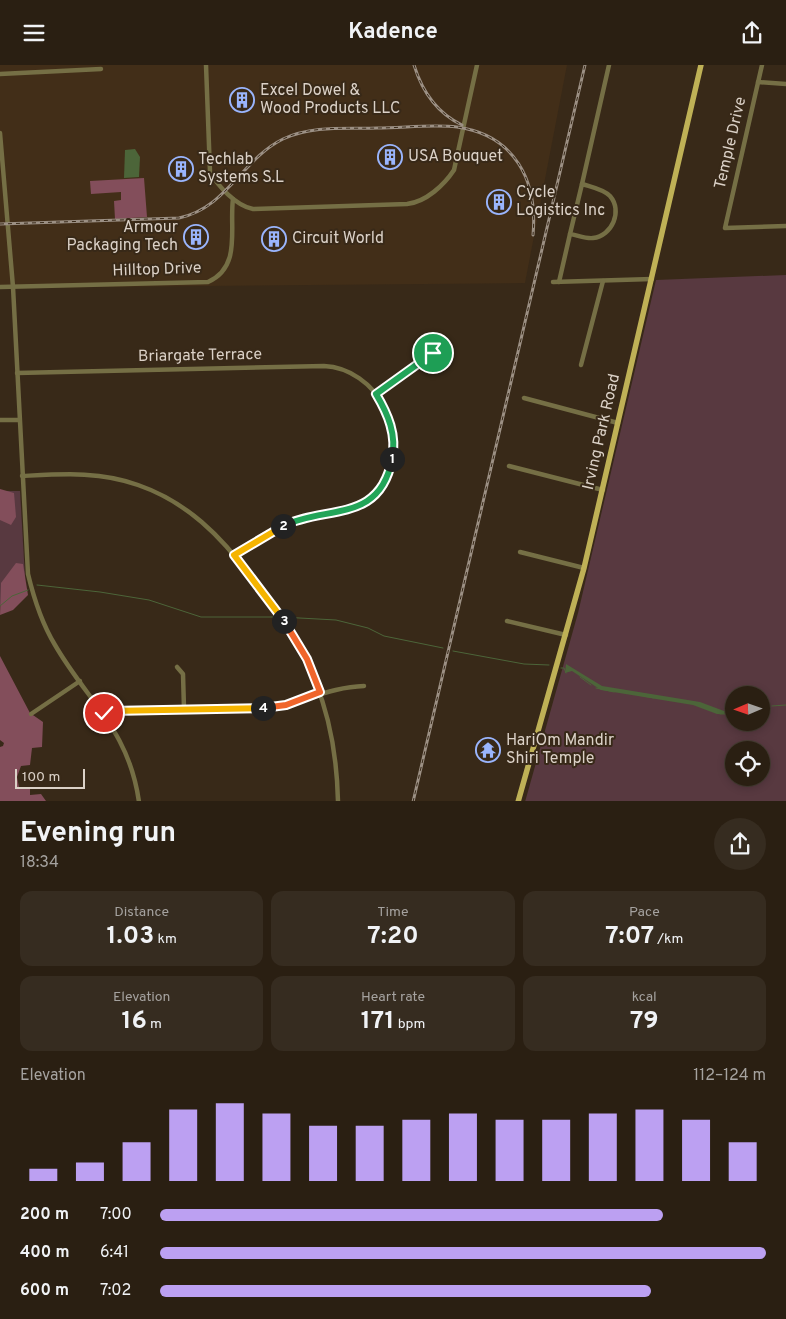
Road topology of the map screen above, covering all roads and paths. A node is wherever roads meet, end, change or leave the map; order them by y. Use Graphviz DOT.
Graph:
graph roads {
  1 [pos="206,65"];
  2 [pos="477,65"];
  3 [pos="609,65"];
  4 [pos="701,65"];
  5 [pos="762,65"];
  6 [pos="101,69"];
  7 [pos="0,74"];
  8 [pos="758,82"];
  9 [pos="786,85"];
  10 [pos="0,133"];
  11 [pos="582,184"];
  12 [pos="233,199"];
  13 [pos="786,226"];
  14 [pos="570,234"];
  15 [pos="652,279"];
  16 [pos="602,281"];
  17 [pos="0,287"];
  18 [pos="13,287"];
  19 [pos="442,346"];
  20 [pos="581,365"];
  21 [pos="17,373"];
  22 [pos="376,394"];
  23 [pos="524,398"];
  24 [pos="0,420"];
  25 [pos="19,420"];
  26 [pos="618,423"];
  27 [pos="509,466"];
  28 [pos="22,476"];
  29 [pos="603,490"];
  30 [pos="520,552"];
  31 [pos="234,555"];
  32 [pos="584,568"];
  33 [pos="507,621"];
  34 [pos="566,635"];
  35 [pos="177,667"];
  36 [pos="80,681"];
  37 [pos="364,686"];
  38 [pos="320,692"];
  39 [pos="184,709"];
  40 [pos="104,713"];
  41 [pos="31,714"];
  42 [pos="139,801"];
  43 [pos="338,801"];
  44 [pos="518,801"];
  1 -- 12 [label="street"];
  2 -- 12 [label="street"];
  3 -- 11 [label="street"];
  4 -- 15 [label="main road, Irving Park Road"];
  5 -- 8 [label="street, Temple Drive"];
  6 -- 7 [label="street"];
  8 -- 9 [label="street"];
  8 -- 13 [label="street, Temple Drive"];
  10 -- 18 [label="street"];
  11 -- 14 [label="street"];
  11 -- 14 [label="street"];
  12 -- 18 [label="street, Hilltop Drive"];
  14 -- 16 [label="street"];
  15 -- 16 [label="street"];
  15 -- 26 [label="main road, Irving Park Road"];
  16 -- 20 [label="street"];
  17 -- 18 [label="street, Hilltop Drive"];
  18 -- 21 [label="street"];
  19 -- 22 [label="street"];
  21 -- 22 [label="street, Briargate Terrace"];
  21 -- 25 [label="street"];
  22 -- 31 [label="street, Briargate Terrace"];
  23 -- 26 [label="street"];
  24 -- 25 [label="street"];
  25 -- 28 [label="street"];
  26 -- 29 [label="main road, Irving Park Road"];
  27 -- 29 [label="street"];
  28 -- 31 [label="street"];
  28 -- 36 [label="street"];
  29 -- 32 [label="main road, Irving Park Road"];
  30 -- 32 [label="street"];
  31 -- 38 [label="street"];
  32 -- 34 [label="main road, Irving Park Road"];
  33 -- 34 [label="street"];
  34 -- 44 [label="main road, Irving Park Road"];
  35 -- 39 [label="street"];
  36 -- 40 [label="street"];
  36 -- 41 [label="street"];
  37 -- 38 [label="street"];
  38 -- 39 [label="street"];
  38 -- 43 [label="street"];
  39 -- 40 [label="street"];
  40 -- 42 [label="street"];
}
